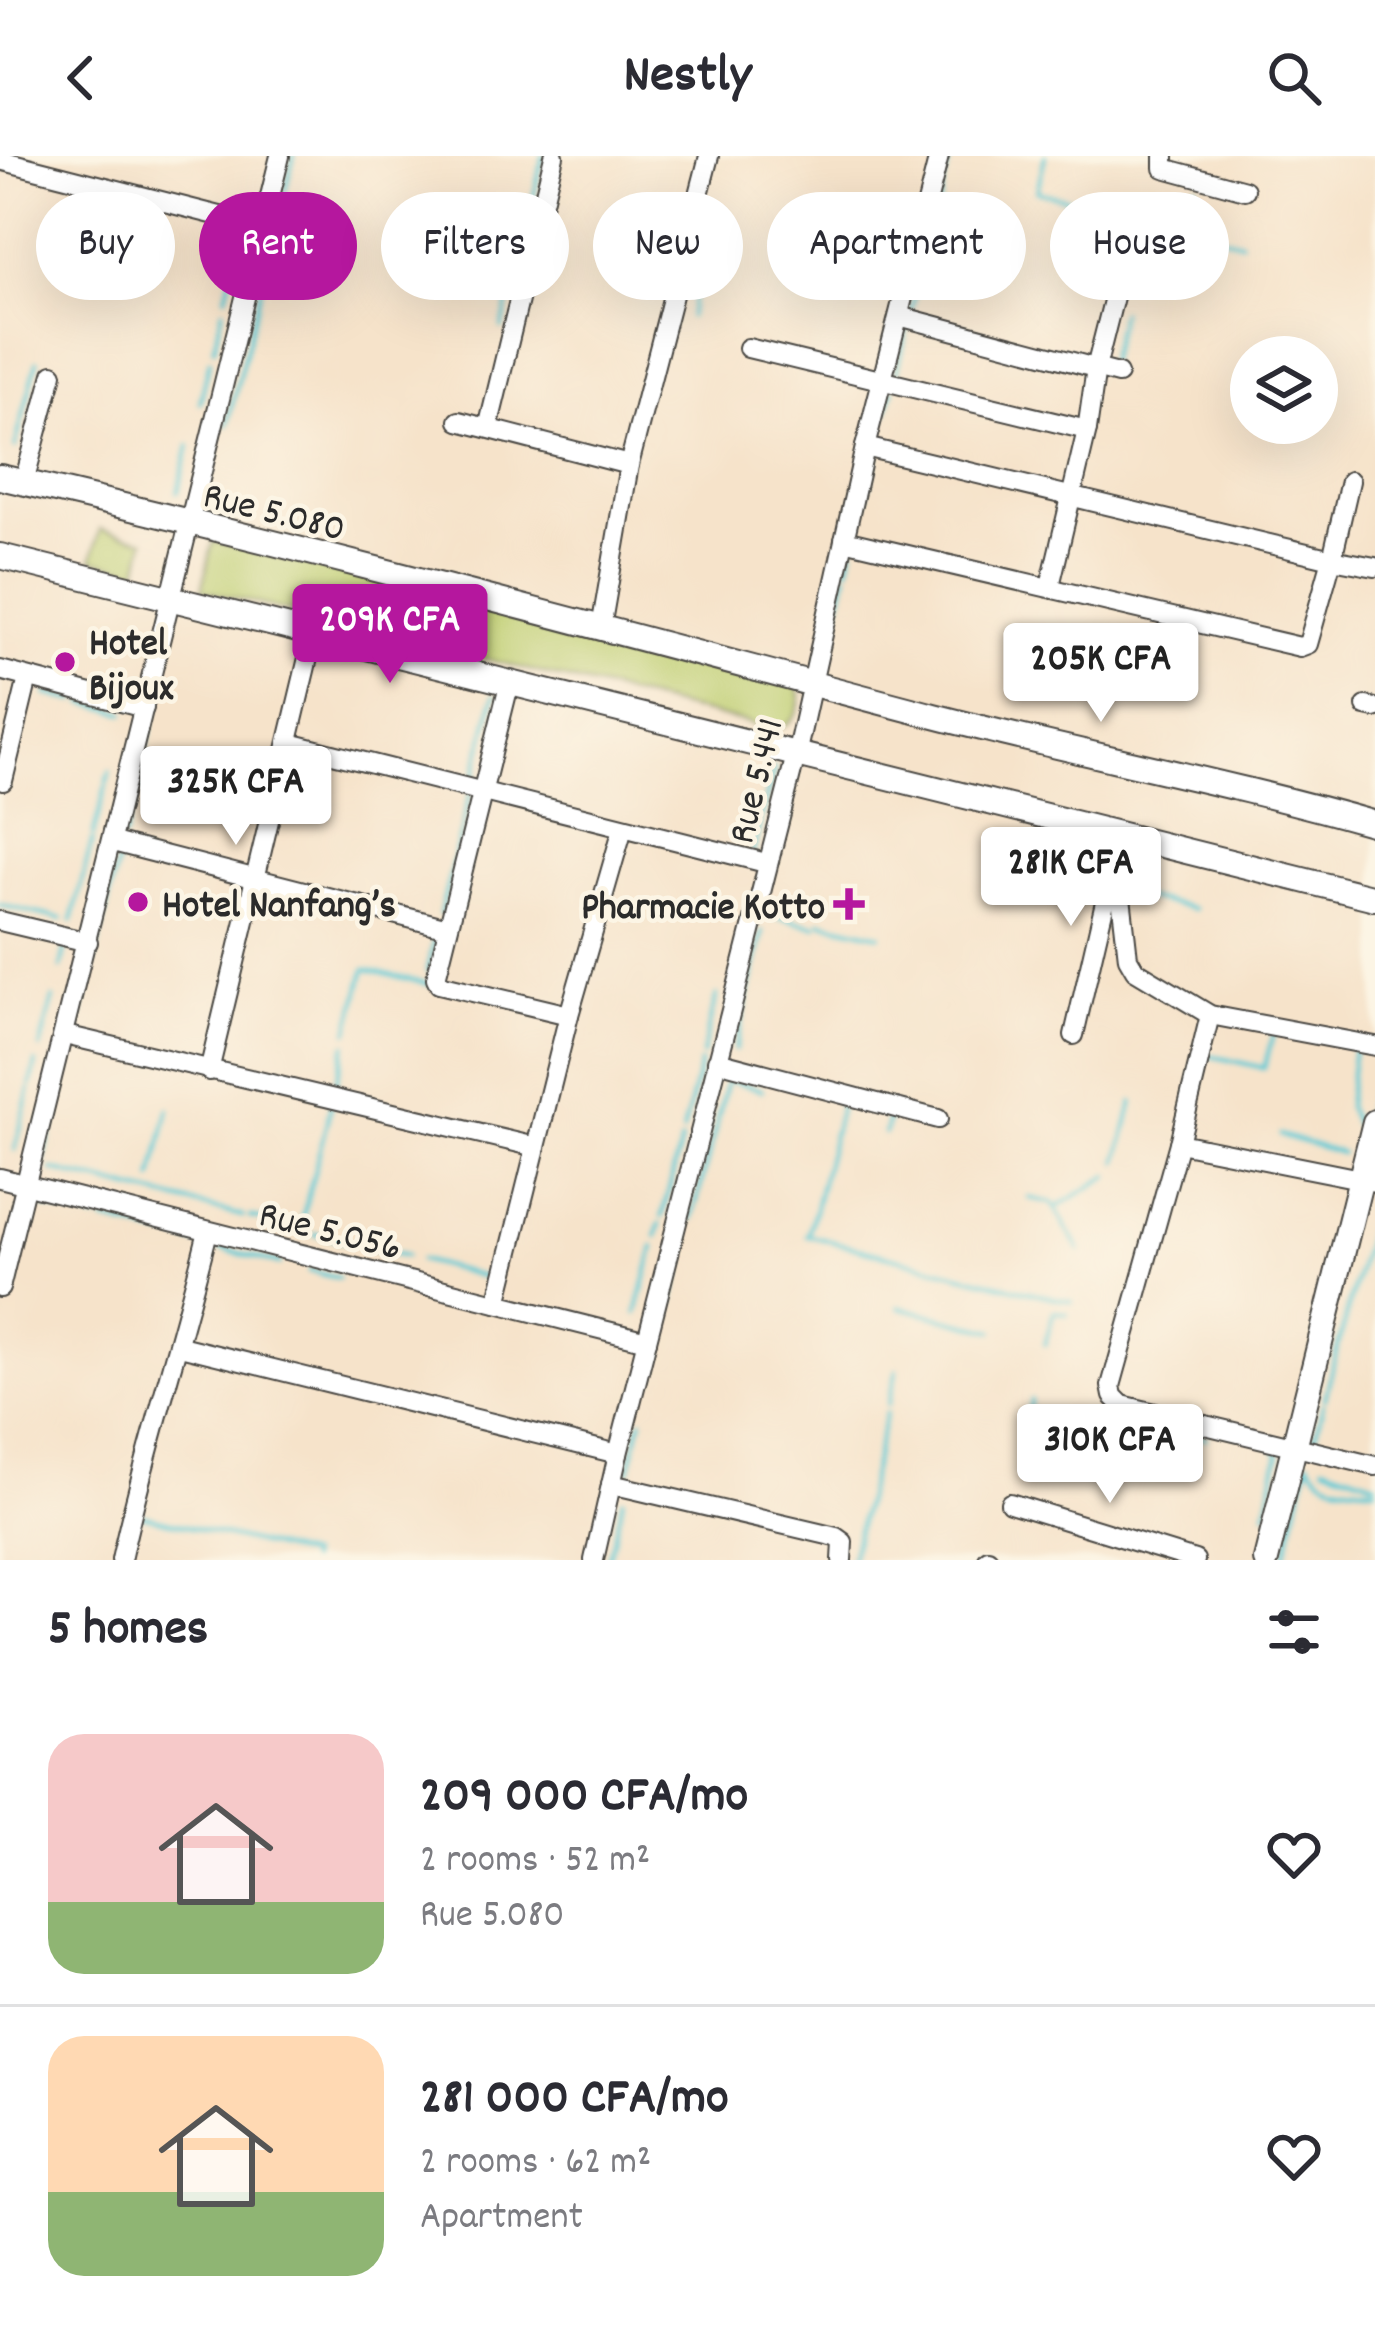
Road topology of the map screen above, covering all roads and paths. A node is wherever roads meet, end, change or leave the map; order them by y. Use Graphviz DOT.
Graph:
graph roads {
  1 [pos="280,156"];
  2 [pos="554,156"];
  3 [pos="709,156"];
  4 [pos="938,156"];
  5 [pos="1164,156"];
  6 [pos="0,160"];
  7 [pos="1244,190"];
  8 [pos="271,192"];
  9 [pos="199,211"];
  10 [pos="245,300"];
  11 [pos="1113,300"];
  12 [pos="899,316"];
  13 [pos="748,348"];
  14 [pos="1096,368"];
  15 [pos="53,374"];
  16 [pos="1118,374"];
  17 [pos="881,381"];
  18 [pos="459,421"];
  19 [pos="488,428"];
  20 [pos="1087,430"];
  21 [pos="865,447"];
  22 [pos="629,465"];
  23 [pos="12,480"];
  24 [pos="1350,481"];
  25 [pos="1070,495"];
  26 [pos="189,524"];
  27 [pos="844,540"];
  28 [pos="0,556"];
  29 [pos="1332,560"];
  30 [pos="1375,567"];
  31 [pos="1050,586"];
  32 [pos="171,598"];
  33 [pos="601,628"];
  34 [pos="314,637"];
  35 [pos="0,670"];
  36 [pos="28,678"];
  37 [pos="810,683"];
  38 [pos="509,685"];
  39 [pos="144,708"];
  40 [pos="289,743"];
  41 [pos="796,755"];
  42 [pos="3,781"];
  43 [pos="483,790"];
  44 [pos="1375,824"];
  45 [pos="623,828"];
  46 [pos="113,842"];
  47 [pos="1118,844"];
  48 [pos="766,863"];
  49 [pos="256,878"];
  50 [pos="1375,898"];
  51 [pos="0,921"];
  52 [pos="448,928"];
  53 [pos="88,942"];
  54 [pos="569,1015"];
  55 [pos="1210,1015"];
  56 [pos="65,1035"];
  57 [pos="1074,1035"];
  58 [pos="1375,1046"];
  59 [pos="717,1061"];
  60 [pos="209,1071"];
  61 [pos="938,1119"];
  62 [pos="1375,1122"];
  63 [pos="1179,1143"];
  64 [pos="536,1148"];
  65 [pos="0,1178"];
  66 [pos="1368,1180"];
  67 [pos="26,1184"];
  68 [pos="208,1232"];
  69 [pos="0,1288"];
  70 [pos="497,1303"];
  71 [pos="647,1341"];
  72 [pos="181,1346"];
  73 [pos="1294,1449"];
  74 [pos="618,1454"];
  75 [pos="1375,1466"];
  76 [pos="611,1484"];
  77 [pos="1010,1504"];
  78 [pos="121,1560"];
  79 [pos="594,1560"];
  80 [pos="842,1560"];
  81 [pos="1195,1560"];
  82 [pos="1266,1560"];
  1 -- 8 [label="street"];
  2 -- 19 [label="street"];
  3 -- 22 [label="street"];
  4 -- 12 [label="street, Rue 5.441"];
  5 -- 7 [label="street"];
  6 -- 9 [label="street"];
  10 -- 26 [label="street"];
  11 -- 14 [label="street"];
  12 -- 14 [label="street"];
  12 -- 17 [label="street, Rue 5.441"];
  13 -- 17 [label="street"];
  14 -- 16 [label="street"];
  14 -- 20 [label="street"];
  15 -- 23 [label="street"];
  17 -- 20 [label="street"];
  17 -- 21 [label="street, Rue 5.441"];
  18 -- 19 [label="street"];
  19 -- 22 [label="street"];
  20 -- 25 [label="street"];
  21 -- 25 [label="street"];
  21 -- 27 [label="street, Rue 5.441"];
  22 -- 33 [label="street"];
  23 -- 26 [label="main road, Rue 5.080"];
  24 -- 29 [label="street"];
  25 -- 29 [label="street"];
  25 -- 31 [label="street"];
  26 -- 32 [label="street"];
  26 -- 33 [label="main road, Rue 5.080"];
  27 -- 31 [label="street"];
  27 -- 37 [label="street, Rue 5.441"];
  28 -- 32 [label="main road"];
  29 -- 30 [label="street"];
  29 -- 31 [label="street"];
  32 -- 34 [label="main road"];
  32 -- 39 [label="street"];
  33 -- 37 [label="main road, Rue 5.080"];
  34 -- 38 [label="main road"];
  34 -- 40 [label="street"];
  35 -- 36 [label="street"];
  36 -- 39 [label="street"];
  36 -- 42 [label="street"];
  37 -- 41 [label="street, Rue 5.441"];
  37 -- 44 [label="main road, Rue 5.080"];
  38 -- 41 [label="main road"];
  38 -- 43 [label="street"];
  39 -- 46 [label="street"];
  40 -- 43 [label="street"];
  40 -- 49 [label="street"];
  41 -- 47 [label="main road"];
  41 -- 48 [label="street, Rue 5.441"];
  43 -- 45 [label="street"];
  43 -- 52 [label="street"];
  45 -- 48 [label="street"];
  45 -- 54 [label="street"];
  46 -- 49 [label="street"];
  46 -- 53 [label="street"];
  47 -- 50 [label="main road"];
  47 -- 55 [label="street"];
  47 -- 57 [label="street"];
  48 -- 59 [label="street, Rue 5.441"];
  49 -- 52 [label="street"];
  49 -- 60 [label="street"];
  51 -- 53 [label="street"];
  52 -- 54 [label="street"];
  53 -- 56 [label="street"];
  54 -- 64 [label="street"];
  55 -- 58 [label="street"];
  55 -- 63 [label="street"];
  56 -- 60 [label="street"];
  56 -- 67 [label="street"];
  59 -- 61 [label="street"];
  59 -- 71 [label="street, Rue 5.441"];
  60 -- 64 [label="street"];
  62 -- 66 [label="main road"];
  63 -- 66 [label="street"];
  63 -- 73 [label="street"];
  64 -- 70 [label="street"];
  65 -- 67 [label="street, Rue 5.056"];
  66 -- 73 [label="main road"];
  67 -- 68 [label="street, Rue 5.056"];
  67 -- 69 [label="street"];
  68 -- 70 [label="street, Rue 5.056"];
  68 -- 72 [label="street"];
  70 -- 71 [label="street, Rue 5.056"];
  71 -- 74 [label="street, Rue 5.441"];
  72 -- 74 [label="street"];
  72 -- 78 [label="street"];
  73 -- 75 [label="street"];
  73 -- 82 [label="main road"];
  74 -- 76 [label="street, Rue 5.441"];
  76 -- 79 [label="street, Rue 5.441"];
  76 -- 80 [label="street"];
  77 -- 81 [label="street"];
}
